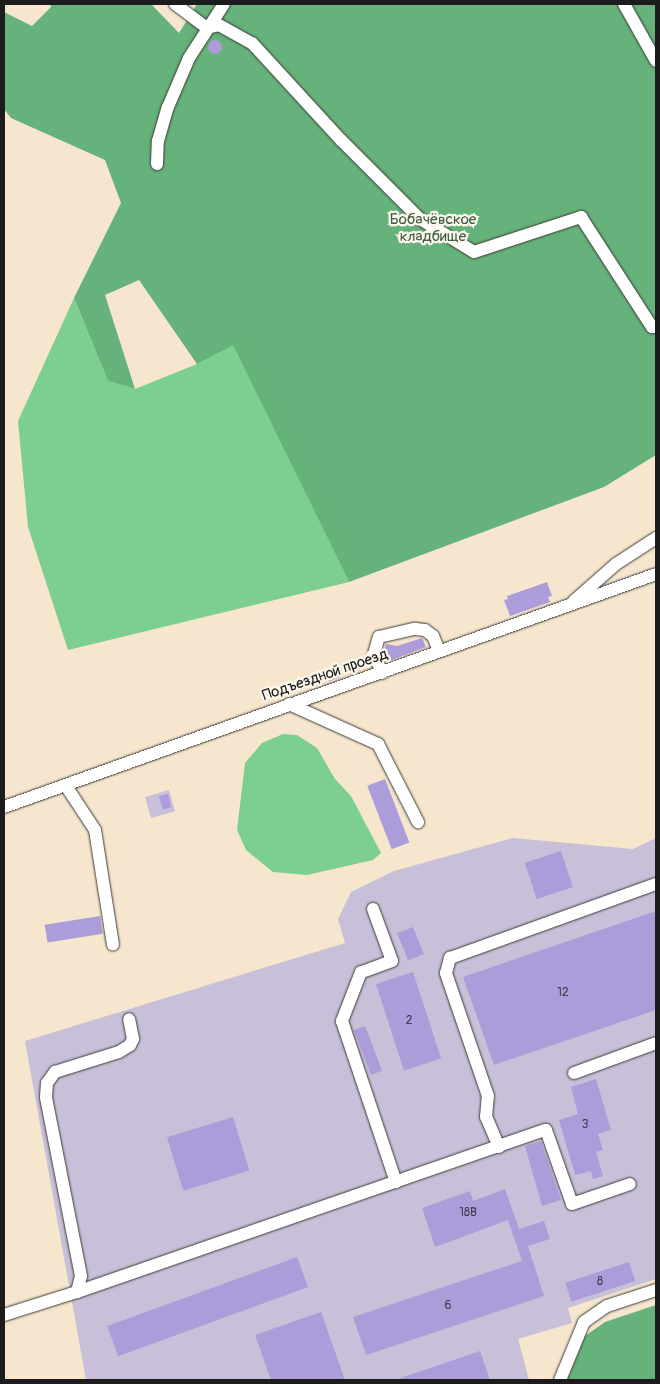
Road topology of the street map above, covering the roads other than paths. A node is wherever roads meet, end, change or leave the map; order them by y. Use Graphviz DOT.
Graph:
graph roads {
  1 [pos="175,4"];
  2 [pos="224,4"];
  3 [pos="624,4"];
  4 [pos="207,28"];
  5 [pos="656,61"];
  6 [pos="157,164"];
  7 [pos="656,327"];
  8 [pos="656,538"];
  9 [pos="656,574"];
  10 [pos="569,606"];
  11 [pos="439,652"];
  12 [pos="382,672"];
  13 [pos="289,704"];
  14 [pos="66,786"];
  15 [pos="4,807"];
  16 [pos="418,822"];
  17 [pos="656,884"];
  18 [pos="372,909"];
  19 [pos="113,945"];
  20 [pos="129,1018"];
  21 [pos="656,1043"];
  22 [pos="574,1073"];
  23 [pos="498,1146"];
  24 [pos="396,1182"];
  25 [pos="630,1184"];
  26 [pos="656,1290"];
  27 [pos="77,1292"];
  28 [pos="4,1315"];
  29 [pos="560,1380"];
  1 -- 4 [label="street"];
  2 -- 4 [label="street"];
  3 -- 5 [label="street"];
  4 -- 6 [label="street"];
  4 -- 7 [label="street"];
  8 -- 10 [label="street"];
  9 -- 10 [label="street, Подъездной проезд"];
  10 -- 11 [label="street, Подъездной проезд"];
  11 -- 12 [label="street, Подъездной проезд"];
  11 -- 12 [label="street"];
  12 -- 13 [label="street, Подъездной проезд"];
  13 -- 14 [label="street, Подъездной проезд"];
  13 -- 16 [label="street"];
  14 -- 15 [label="street, Подъездной проезд"];
  14 -- 19 [label="street"];
  17 -- 23 [label="street"];
  18 -- 24 [label="street"];
  20 -- 27 [label="street"];
  21 -- 22 [label="street"];
  23 -- 24 [label="street"];
  23 -- 25 [label="street"];
  24 -- 27 [label="street"];
  26 -- 29 [label="street"];
  27 -- 28 [label="street"];
}
